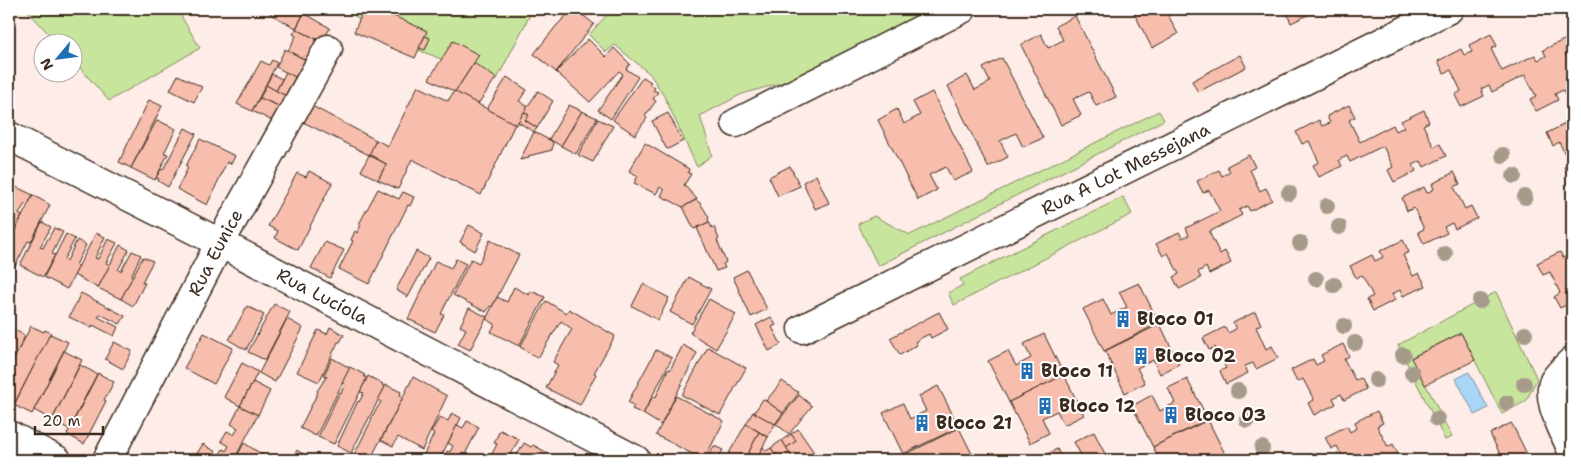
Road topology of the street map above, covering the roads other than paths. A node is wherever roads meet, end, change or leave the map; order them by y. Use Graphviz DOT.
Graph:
graph roads {
  1 [pos="962,9"];
  2 [pos="1449,9"];
  3 [pos="328,49"];
  4 [pos="736,124"];
  5 [pos="9,136"];
  6 [pos="220,244"];
  7 [pos="802,329"];
  8 [pos="1566,367"];
  9 [pos="1572,401"];
  10 [pos="9,435"];
  11 [pos="1572,451"];
  12 [pos="57,460"];
  13 [pos="107,460"];
  14 [pos="636,460"];
  1 -- 4 [label="street"];
  2 -- 7 [label="street, Rua A Lot Messejana"];
  3 -- 6 [label="street, Rua Eunice"];
  5 -- 6 [label="street, Rua Lucíola"];
  6 -- 13 [label="street, Rua Eunice"];
  6 -- 14 [label="street, Rua Lucíola"];
  8 -- 9 [label="street"];
  8 -- 11 [label="street"];
  10 -- 12 [label="street"];
}
